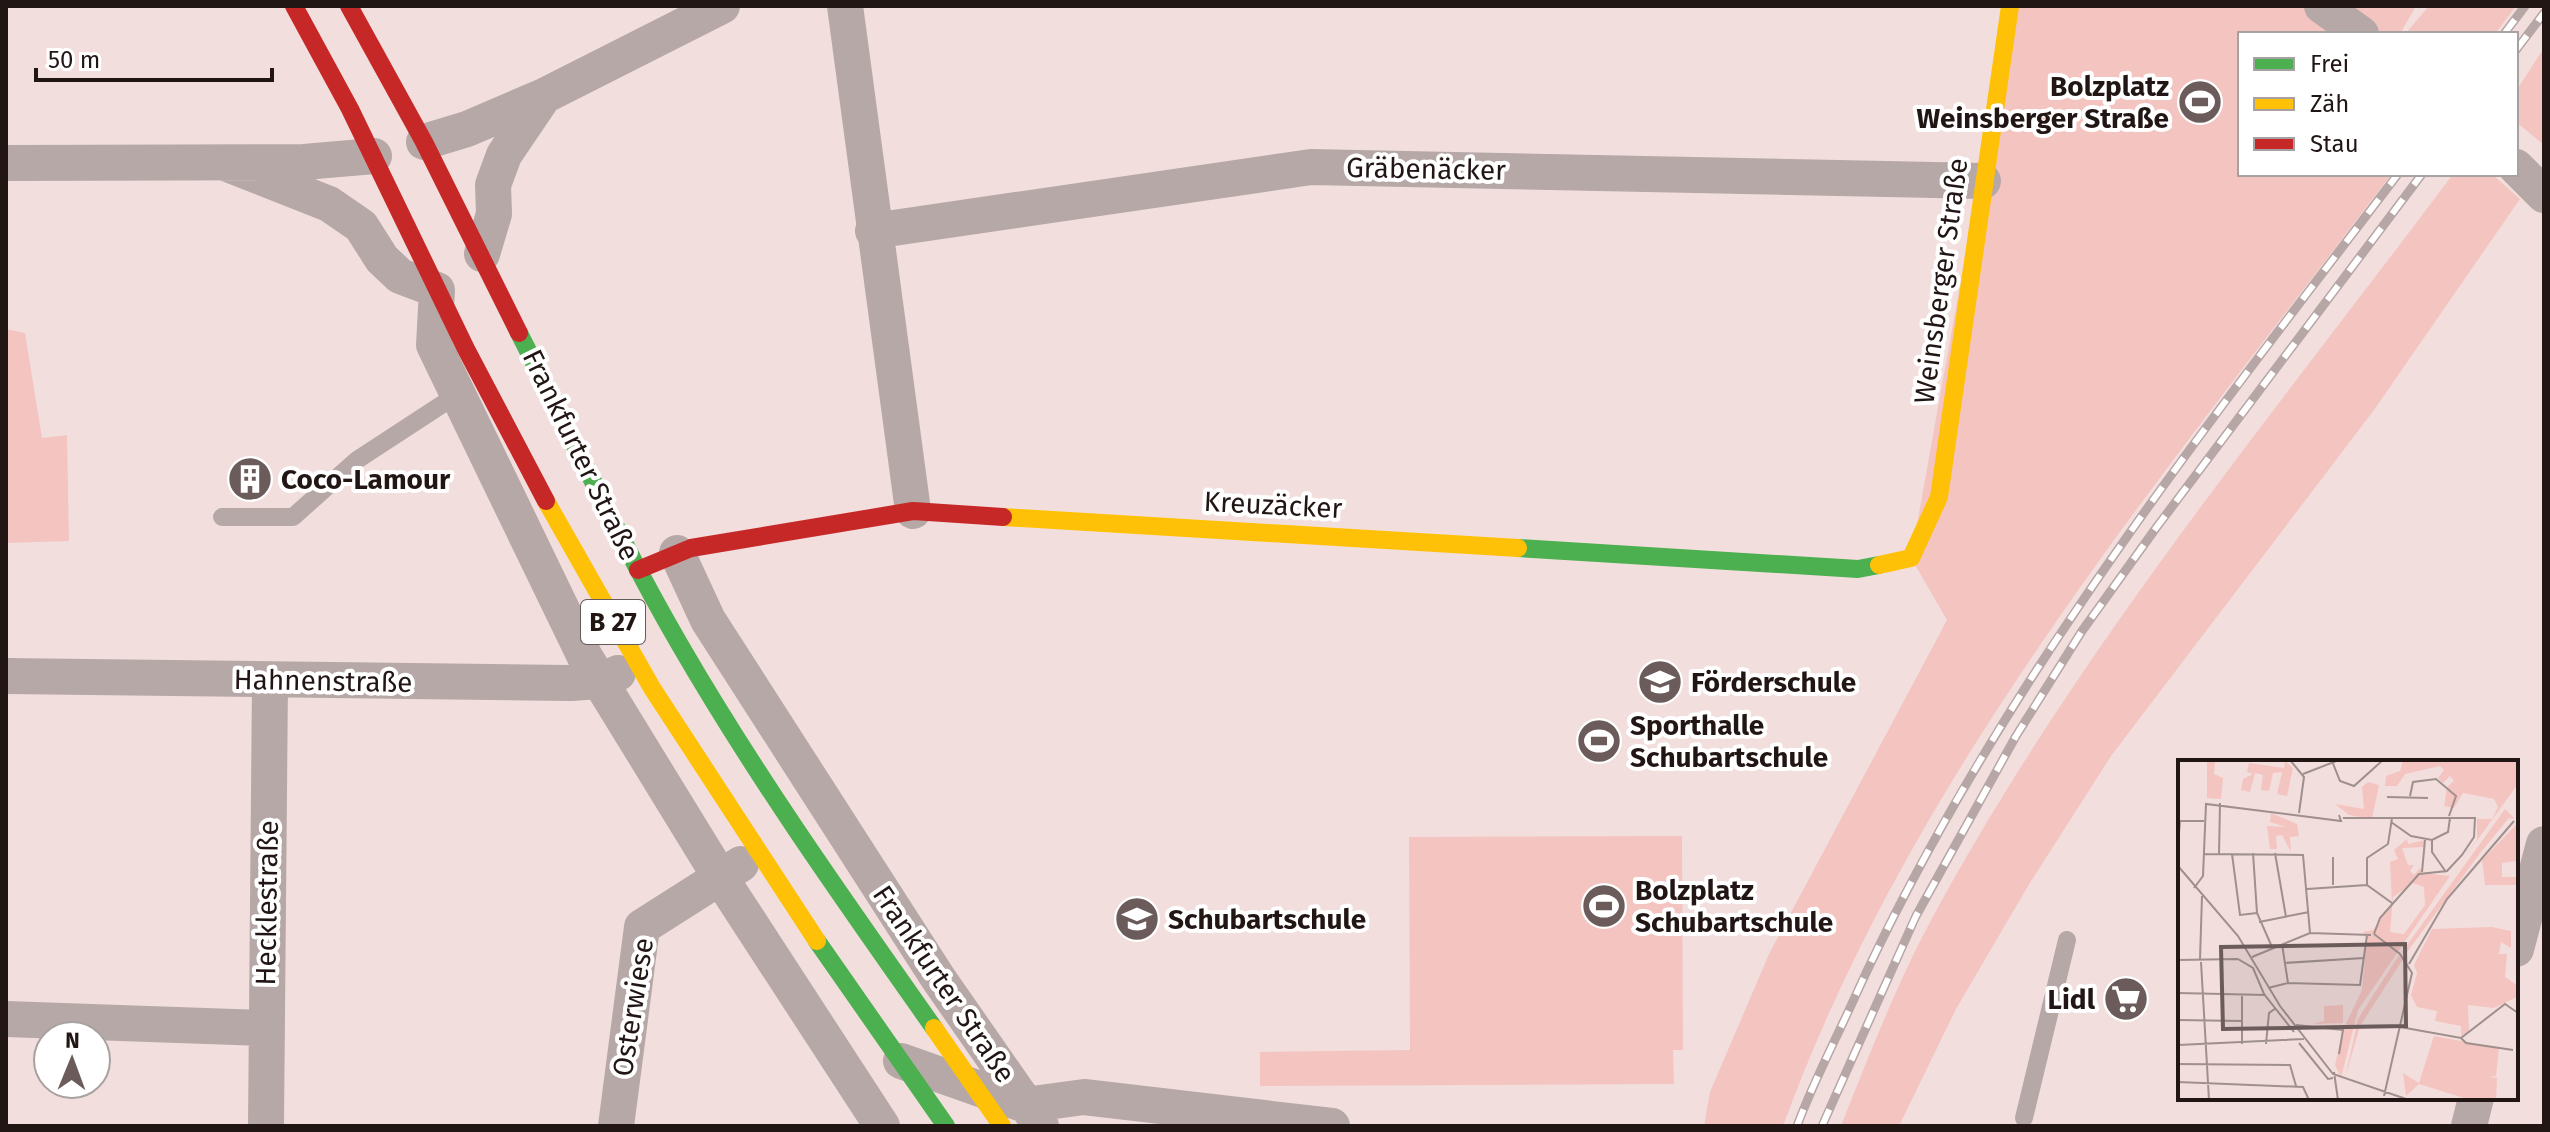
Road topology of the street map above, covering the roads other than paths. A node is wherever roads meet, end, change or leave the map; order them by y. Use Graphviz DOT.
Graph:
graph roads {
  1 [pos="294,6"];
  2 [pos="349,6"];
  3 [pos="845,6"];
  4 [pos="2010,6"];
  5 [pos="2322,6"];
  6 [pos="713,7"];
  7 [pos="2358,32"];
  8 [pos="544,96"];
  9 [pos="402,148"];
  10 [pos="6,163"];
  11 [pos="225,163"];
  12 [pos="2518,169"];
  13 [pos="1983,181"];
  14 [pos="2544,195"];
  15 [pos="873,231"];
  16 [pos="482,254"];
  17 [pos="437,290"];
  18 [pos="458,394"];
  19 [pos="913,511"];
  20 [pos="222,517"];
  21 [pos="677,553"];
  22 [pos="1911,558"];
  23 [pos="638,570"];
  24 [pos="637,664"];
  25 [pos="6,676"];
  26 [pos="270,680"];
  27 [pos="599,681"];
  28 [pos="2544,844"];
  29 [pos="758,854"];
  30 [pos="720,877"];
  31 [pos="2067,940"];
  32 [pos="2518,942"];
  33 [pos="6,1019"];
  34 [pos="266,1028"];
  35 [pos="901,1061"];
  36 [pos="974,1088"];
  37 [pos="2476,1100"];
  38 [pos="2024,1118"];
  39 [pos="1023,1119"];
  40 [pos="266,1126"];
  41 [pos="616,1126"];
  42 [pos="882,1126"];
  43 [pos="946,1126"];
  44 [pos="1332,1126"];
  45 [pos="2469,1126"];
  1 -- 9 [label="main road, Frankfurter Straße / B 27"];
  2 -- 9 [label="main road, Frankfurter Straße / B 27"];
  3 -- 15 [label="street"];
  4 -- 13 [label="main road, Weinsberger Straße"];
  5 -- 7 [label="street"];
  6 -- 8 [label="street"];
  8 -- 9 [label="street"];
  8 -- 16 [label="street"];
  9 -- 11 [label="street"];
  9 -- 16 [label="main road, Frankfurter Straße / B 27"];
  9 -- 17 [label="main road, Frankfurter Straße / B 27"];
  10 -- 11 [label="street"];
  11 -- 17 [label="street"];
  12 -- 14 [label="street"];
  13 -- 15 [label="street, Gräbenäcker"];
  13 -- 22 [label="main road, Weinsberger Straße"];
  15 -- 19 [label="street"];
  16 -- 23 [label="main road, Frankfurter Straße / B 27"];
  17 -- 18 [label="street, Frankfurter Straße"];
  17 -- 24 [label="main road, Frankfurter Straße / B 27"];
  18 -- 20 [label="lane"];
  18 -- 27 [label="street, Frankfurter Straße"];
  19 -- 21 [label="main road, Kreuzäcker"];
  19 -- 22 [label="main road, Kreuzäcker"];
  21 -- 23 [label="main road, Kreuzäcker"];
  21 -- 39 [label="street, Frankfurter Straße"];
  23 -- 36 [label="main road, Frankfurter Straße / B 27"];
  24 -- 27 [label="street, Hahnenstraße"];
  24 -- 29 [label="main road, Frankfurter Straße / B 27"];
  25 -- 26 [label="street, Hahnenstraße"];
  26 -- 27 [label="street, Hahnenstraße"];
  26 -- 34 [label="street, Hecklestraße"];
  27 -- 30 [label="street, Frankfurter Straße"];
  28 -- 32 [label="street"];
  29 -- 30 [label="street, Osterwiese"];
  29 -- 35 [label="main road, Frankfurter Straße / B 27"];
  30 -- 41 [label="street, Osterwiese"];
  30 -- 42 [label="street, Frankfurter Straße"];
  31 -- 38 [label="lane"];
  33 -- 34 [label="street"];
  34 -- 40 [label="street, Hecklestraße"];
  35 -- 36 [label="street"];
  35 -- 43 [label="main road, Frankfurter Straße / B 27"];
  36 -- 39 [label="street"];
  37 -- 45 [label="street"];
  39 -- 44 [label="street"];
}
